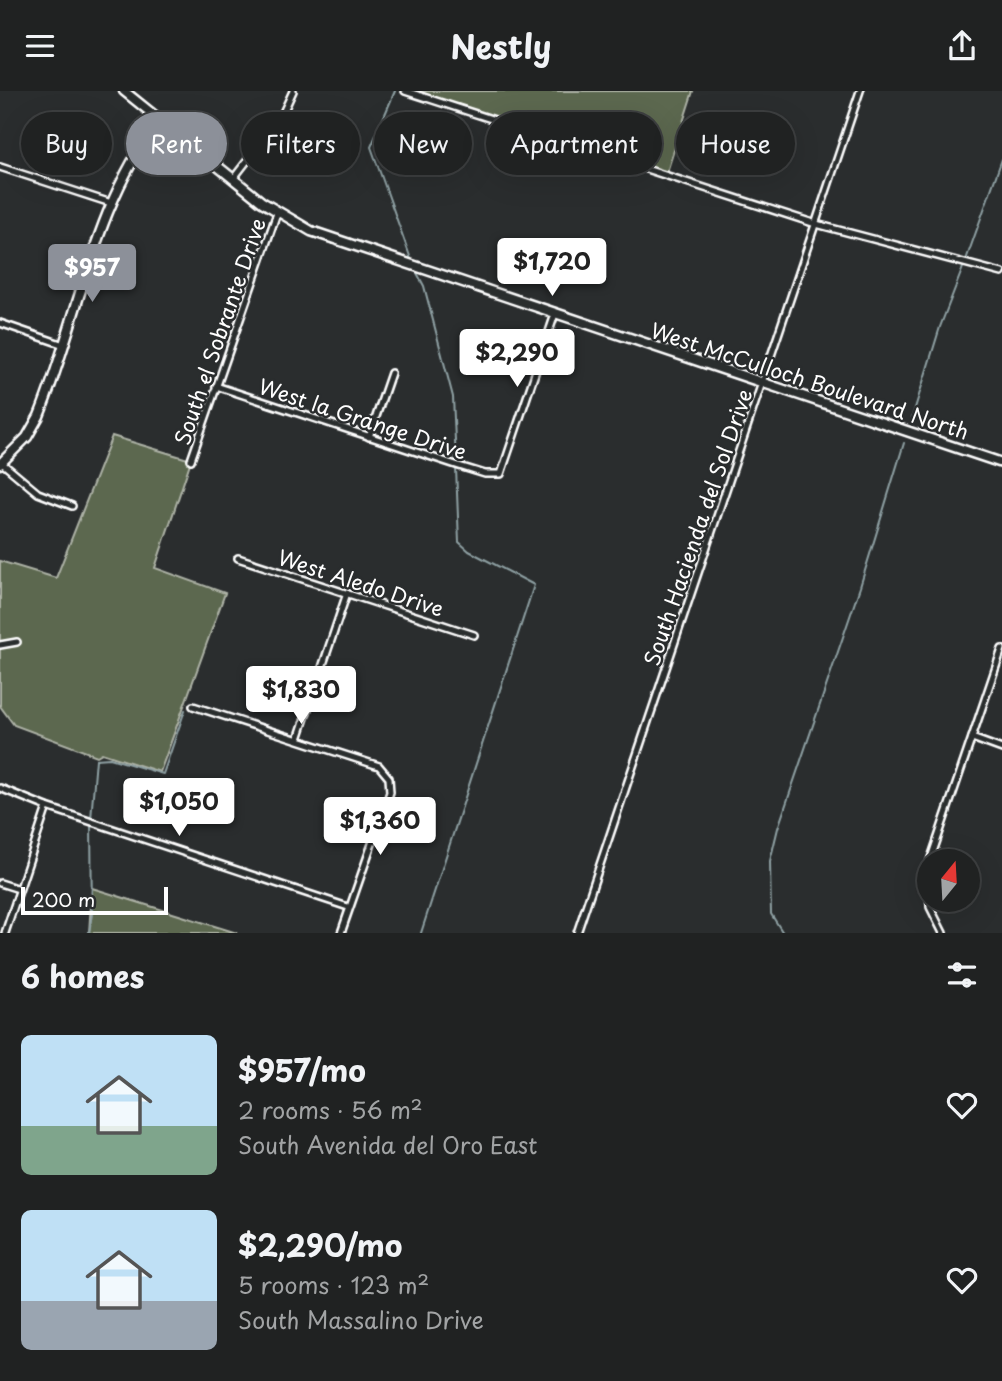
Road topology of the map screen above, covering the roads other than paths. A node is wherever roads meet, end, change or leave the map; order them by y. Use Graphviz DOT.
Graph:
graph roads {
  1 [pos="124,91"];
  2 [pos="293,91"];
  3 [pos="405,91"];
  4 [pos="860,91"];
  5 [pos="150,112"];
  6 [pos="0,166"];
  7 [pos="126,172"];
  8 [pos="227,174"];
  9 [pos="233,179"];
  10 [pos="111,203"];
  11 [pos="277,213"];
  12 [pos="816,225"];
  13 [pos="1002,273"];
  14 [pos="555,314"];
  15 [pos="0,323"];
  16 [pos="64,345"];
  17 [pos="391,373"];
  18 [pos="762,383"];
  19 [pos="216,386"];
  20 [pos="369,437"];
  21 [pos="191,460"];
  22 [pos="1,463"];
  23 [pos="1002,463"];
  24 [pos="72,506"];
  25 [pos="238,558"];
  26 [pos="346,593"];
  27 [pos="474,635"];
  28 [pos="17,642"];
  29 [pos="0,645"];
  30 [pos="1002,649"];
  31 [pos="193,706"];
  32 [pos="298,739"];
  33 [pos="972,739"];
  34 [pos="1002,749"];
  35 [pos="0,788"];
  36 [pos="47,807"];
  37 [pos="935,849"];
  38 [pos="0,883"];
  39 [pos="19,889"];
  40 [pos="348,907"];
  41 [pos="932,912"];
  42 [pos="5,933"];
  43 [pos="341,933"];
  44 [pos="578,933"];
  45 [pos="943,933"];
  1 -- 5 [label="main road, West McCulloch Boulevard North"];
  2 -- 9 [label="street"];
  3 -- 12 [label="street"];
  4 -- 12 [label="street, South Hacienda del Sol Drive"];
  6 -- 10 [label="street"];
  7 -- 10 [label="main road"];
  8 -- 9 [label="main road, West McCulloch Boulevard North"];
  9 -- 11 [label="main road, West McCulloch Boulevard North"];
  10 -- 16 [label="main road"];
  11 -- 14 [label="main road, West McCulloch Boulevard North"];
  11 -- 19 [label="street, South el Sobrante Drive"];
  12 -- 13 [label="street"];
  12 -- 18 [label="street, South Hacienda del Sol Drive"];
  14 -- 18 [label="main road, West McCulloch Boulevard North"];
  14 -- 20 [label="street, West la Grange Drive"];
  15 -- 16 [label="street"];
  16 -- 22 [label="main road"];
  17 -- 20 [label="street"];
  18 -- 23 [label="main road, West McCulloch Boulevard North"];
  18 -- 44 [label="street, South Hacienda del Sol Drive"];
  19 -- 20 [label="street, West la Grange Drive"];
  19 -- 21 [label="street, South el Sobrante Drive"];
  22 -- 24 [label="street"];
  25 -- 26 [label="street, West Aledo Drive"];
  26 -- 27 [label="street, West Aledo Drive"];
  26 -- 32 [label="street"];
  28 -- 29 [label="street"];
  30 -- 33 [label="street"];
  31 -- 32 [label="street"];
  32 -- 40 [label="street"];
  33 -- 34 [label="street"];
  33 -- 37 [label="street"];
  35 -- 36 [label="street"];
  36 -- 39 [label="street"];
  36 -- 40 [label="street"];
  38 -- 39 [label="street"];
  39 -- 42 [label="street"];
  40 -- 43 [label="street"];
  41 -- 45 [label="street"];
}
